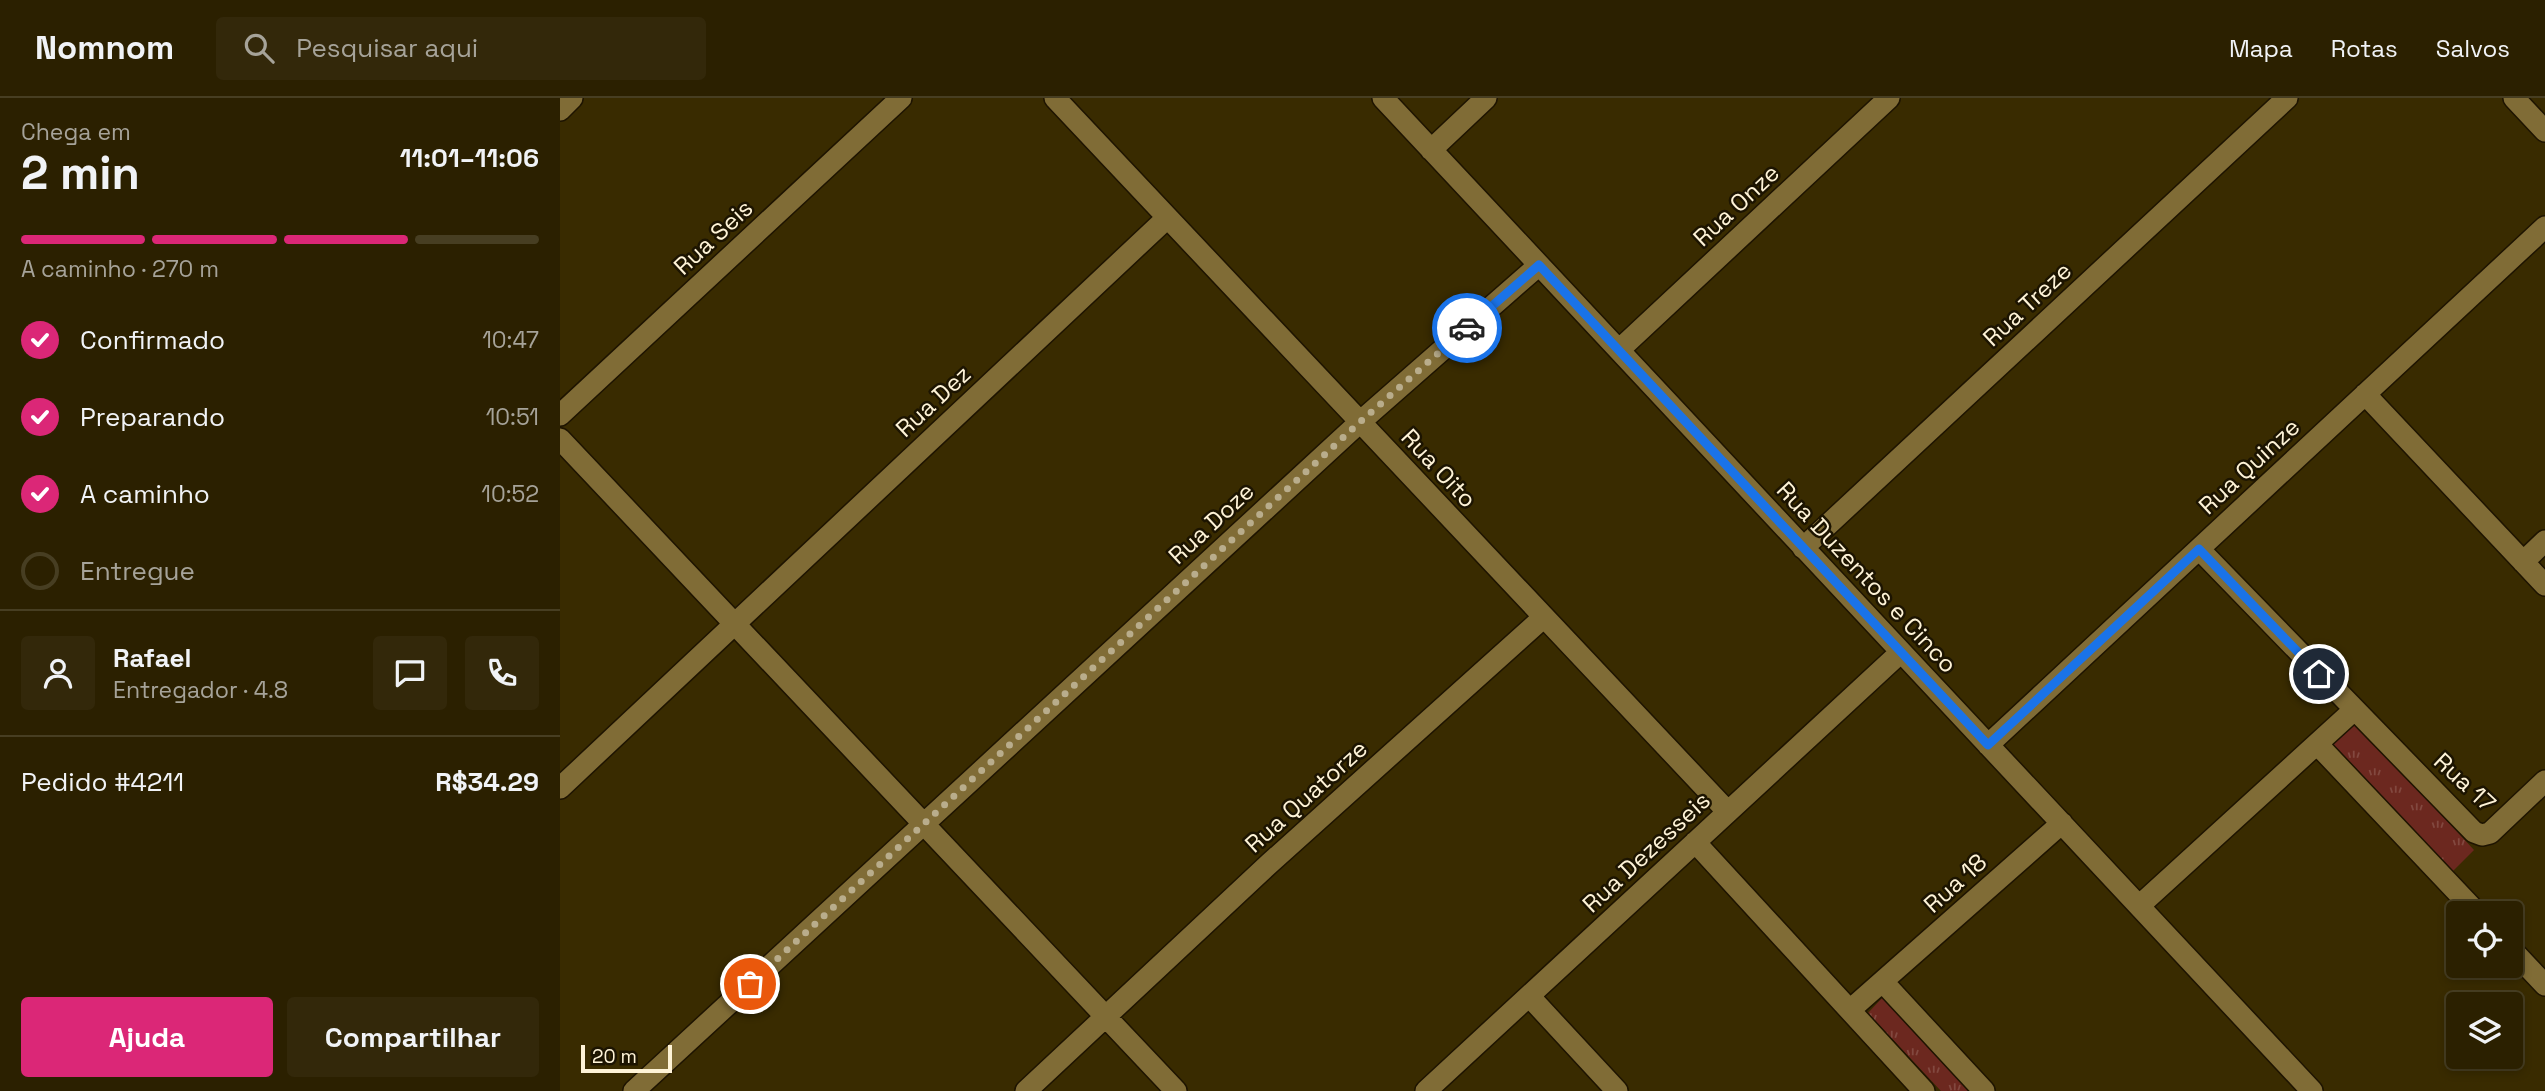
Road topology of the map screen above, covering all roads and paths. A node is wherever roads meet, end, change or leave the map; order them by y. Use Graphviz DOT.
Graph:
graph roads {
  1 [pos="572,98"];
  2 [pos="901,98"];
  3 [pos="1055,98"];
  4 [pos="1382,98"];
  5 [pos="1486,98"];
  6 [pos="1889,98"];
  7 [pos="2287,98"];
  8 [pos="2514,98"];
  9 [pos="560,110"];
  10 [pos="2545,131"];
  11 [pos="1431,150"];
  12 [pos="1167,218"];
  13 [pos="2545,227"];
  14 [pos="1539,265"];
  15 [pos="1619,350"];
  16 [pos="2365,394"];
  17 [pos="560,415"];
  18 [pos="1360,422"];
  19 [pos="560,439"];
  20 [pos="2545,541"];
  21 [pos="1803,548"];
  22 [pos="2199,549"];
  23 [pos="2523,562"];
  24 [pos="2545,585"];
  25 [pos="1544,617"];
  26 [pos="734,623"];
  27 [pos="1901,652"];
  28 [pos="2354,710"];
  29 [pos="1988,745"];
  30 [pos="2318,745"];
  31 [pos="2545,781"];
  32 [pos="560,788"];
  33 [pos="1728,812"];
  34 [pos="923,823"];
  35 [pos="2062,823"];
  36 [pos="1695,842"];
  37 [pos="2466,901"];
  38 [pos="2139,906"];
  39 [pos="2523,961"];
  40 [pos="1883,982"];
  41 [pos="2545,985"];
  42 [pos="1529,996"];
  43 [pos="1850,1010"];
  44 [pos="1106,1017"];
  45 [pos="634,1091"];
  46 [pos="1026,1091"];
  47 [pos="1176,1091"];
  48 [pos="1426,1091"];
  49 [pos="1617,1091"];
  50 [pos="1924,1091"];
  51 [pos="1984,1091"];
  52 [pos="2312,1091"];
  1 -- 9 [label="street"];
  2 -- 17 [label="street, Rua Seis"];
  3 -- 12 [label="street, Rua Oito"];
  4 -- 11 [label="street, Rua Duzentos e Cinco"];
  5 -- 11 [label="street"];
  6 -- 15 [label="street, Rua Onze"];
  7 -- 21 [label="street, Rua Treze"];
  8 -- 10 [label="street"];
  11 -- 14 [label="street, Rua Duzentos e Cinco"];
  12 -- 18 [label="street, Rua Oito"];
  12 -- 26 [label="street, Rua Dez"];
  13 -- 16 [label="street, Rua Quinze"];
  14 -- 15 [label="street, Rua Duzentos e Cinco"];
  14 -- 18 [label="street, Rua Doze"];
  15 -- 21 [label="street, Rua Duzentos e Cinco"];
  16 -- 22 [label="street, Rua Quinze"];
  16 -- 23 [label="street"];
  18 -- 25 [label="street, Rua Oito"];
  18 -- 34 [label="street, Rua Doze"];
  19 -- 26 [label="street"];
  20 -- 23 [label="street"];
  21 -- 27 [label="street, Rua Duzentos e Cinco"];
  22 -- 28 [label="street, Rua 17"];
  22 -- 29 [label="street, Rua Quinze"];
  23 -- 24 [label="street"];
  25 -- 33 [label="street, Rua Oito"];
  25 -- 44 [label="street, Rua Quatorze"];
  26 -- 32 [label="street, Rua Dez"];
  26 -- 34 [label="street"];
  27 -- 29 [label="street, Rua Duzentos e Cinco"];
  27 -- 33 [label="street, Rua Dezesseis"];
  28 -- 30 [label="street"];
  28 -- 31 [label="street, Rua 17"];
  29 -- 35 [label="street, Rua Duzentos e Cinco"];
  30 -- 37 [label="street"];
  30 -- 38 [label="street"];
  33 -- 36 [label="street, Rua Dezesseis"];
  34 -- 44 [label="street"];
  34 -- 45 [label="street, Rua Doze"];
  35 -- 38 [label="street, Rua Duzentos e Cinco"];
  35 -- 40 [label="street, Rua 18"];
  36 -- 42 [label="street, Rua Dezesseis"];
  36 -- 43 [label="street"];
  38 -- 52 [label="street, Rua Duzentos e Cinco"];
  39 -- 41 [label="street"];
  40 -- 43 [label="street, Rua 18"];
  40 -- 51 [label="street"];
  42 -- 48 [label="street, Rua Dezesseis"];
  42 -- 49 [label="street"];
  43 -- 50 [label="street"];
  44 -- 46 [label="street, Rua Quatorze"];
  44 -- 47 [label="street"];
}
